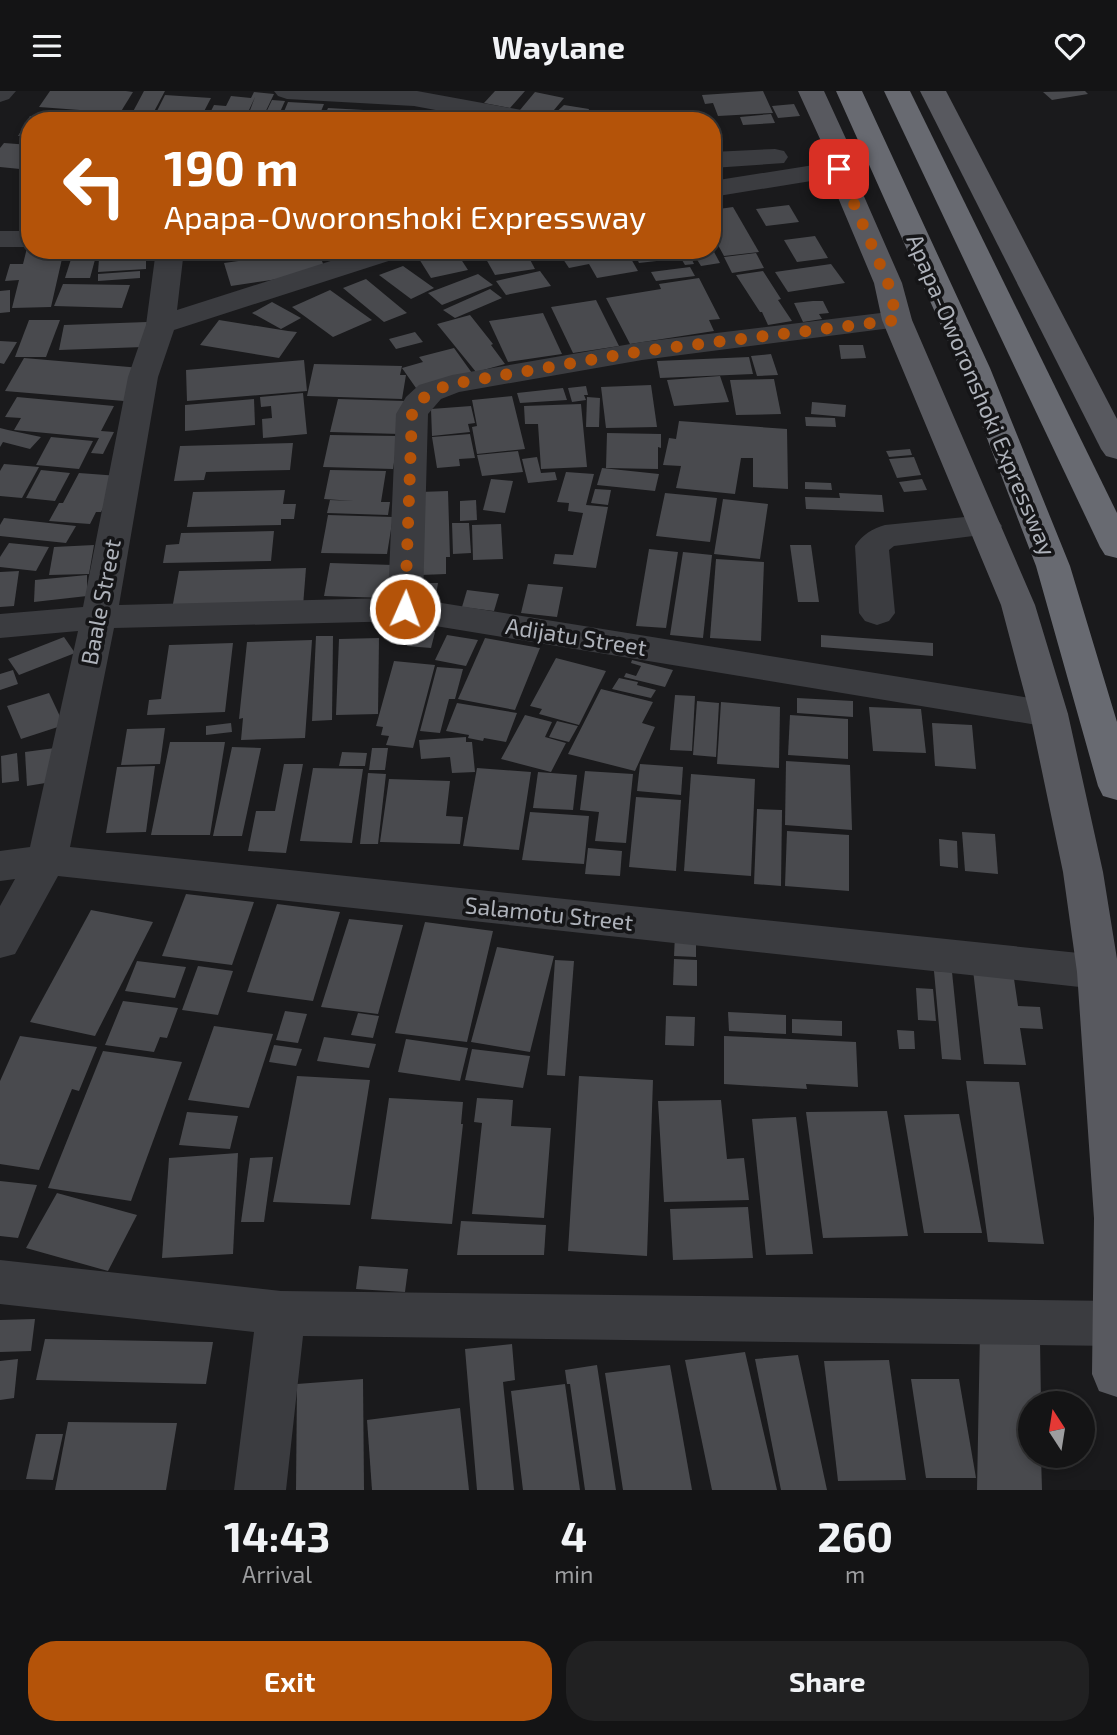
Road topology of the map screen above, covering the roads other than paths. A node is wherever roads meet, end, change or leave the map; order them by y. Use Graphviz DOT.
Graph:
graph roads {
  1 [pos="287,91"];
  2 [pos="811,91"];
  3 [pos="849,91"];
  4 [pos="897,91"];
  5 [pos="933,91"];
  6 [pos="490,112"];
  7 [pos="721,160"];
  8 [pos="839,161"];
  9 [pos="721,187"];
  10 [pos="0,239"];
  11 [pos="21,239"];
  12 [pos="169,259"];
  13 [pos="366,259"];
  14 [pos="897,320"];
  15 [pos="161,325"];
  16 [pos="1117,449"];
  17 [pos="985,527"];
  18 [pos="1117,547"];
  19 [pos="405,609"];
  20 [pos="877,613"];
  21 [pos="99,617"];
  22 [pos="0,626"];
  23 [pos="1049,714"];
  24 [pos="1117,786"];
  25 [pos="47,860"];
  26 [pos="0,866"];
  27 [pos="0,942"];
  28 [pos="1098,972"];
  29 [pos="0,1282"];
  30 [pos="281,1313"];
  31 [pos="1116,1324"];
  32 [pos="1117,1374"];
  33 [pos="260,1490"];
  1 -- 6 [label="street"];
  2 -- 8 [label="main road, Apapa-Oworonshoki Expressway"];
  3 -- 24 [label="highway, Apapa-Oworonshoki Expressway"];
  4 -- 18 [label="highway"];
  5 -- 16 [label="main road"];
  7 -- 8 [label="street"];
  8 -- 9 [label="street"];
  8 -- 14 [label="main road, Apapa-Oworonshoki Expressway"];
  10 -- 11 [label="street"];
  12 -- 15 [label="street, Baale Street"];
  13 -- 15 [label="street"];
  14 -- 17 [label="main road, Apapa-Oworonshoki Expressway"];
  14 -- 19 [label="street"];
  15 -- 21 [label="street, Baale Street"];
  17 -- 20 [label="street"];
  17 -- 23 [label="main road, Apapa-Oworonshoki Expressway"];
  19 -- 21 [label="street, Adijatu Street"];
  19 -- 23 [label="street, Adijatu Street"];
  21 -- 22 [label="street, Adijatu Street"];
  21 -- 25 [label="street, Baale Street"];
  23 -- 28 [label="main road, Apapa-Oworonshoki Expressway"];
  25 -- 26 [label="street, Salamotu Street"];
  25 -- 27 [label="street, Baale Street"];
  25 -- 28 [label="street, Salamotu Street"];
  28 -- 31 [label="main road, Apapa-Oworonshoki Expressway"];
  29 -- 30 [label="street"];
  30 -- 31 [label="street"];
  30 -- 33 [label="street"];
  31 -- 32 [label="main road, Apapa-Oworonshoki Expressway"];
}
